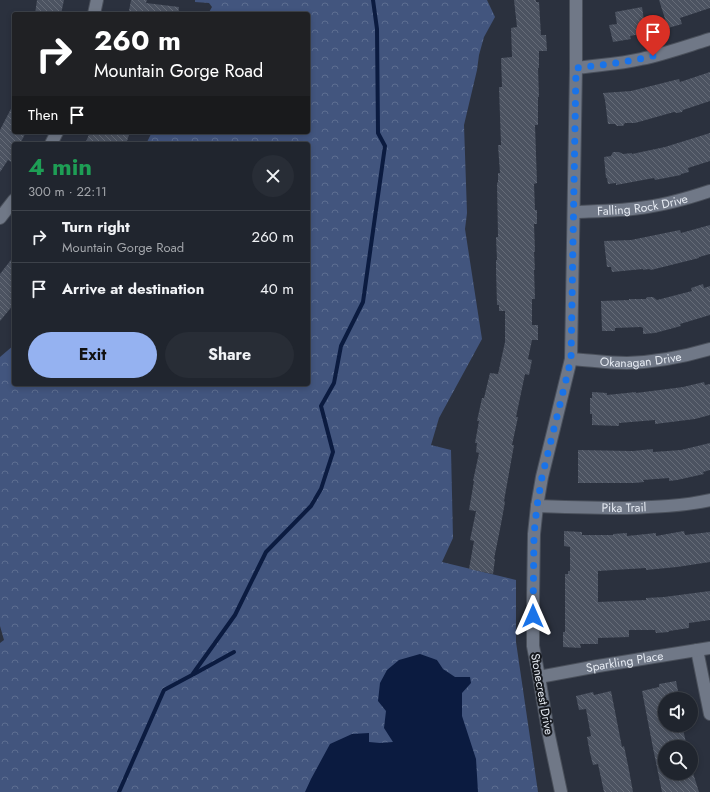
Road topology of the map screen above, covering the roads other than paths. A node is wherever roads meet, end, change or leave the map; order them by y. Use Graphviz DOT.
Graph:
graph roads {
  1 [pos="97,0"];
  2 [pos="576,0"];
  3 [pos="94,12"];
  4 [pos="710,39"];
  5 [pos="576,68"];
  6 [pos="710,191"];
  7 [pos="12,203"];
  8 [pos="574,212"];
  9 [pos="0,218"];
  10 [pos="710,349"];
  11 [pos="571,359"];
  12 [pos="710,500"];
  13 [pos="537,506"];
  14 [pos="710,648"];
  15 [pos="697,650"];
  16 [pos="539,677"];
  17 [pos="710,714"];
  18 [pos="561,792"];
  1 -- 3 [label="street"];
  2 -- 5 [label="street, Stonecrest Drive"];
  4 -- 5 [label="street"];
  5 -- 8 [label="street, Stonecrest Drive"];
  6 -- 8 [label="street, Falling Rock Drive"];
  7 -- 9 [label="street"];
  8 -- 11 [label="street, Stonecrest Drive"];
  10 -- 11 [label="street, Okanagan Drive"];
  11 -- 13 [label="street, Stonecrest Drive"];
  12 -- 13 [label="street, Pika Trail"];
  13 -- 16 [label="street, Stonecrest Drive"];
  14 -- 15 [label="street, Sparkling Place"];
  15 -- 16 [label="street, Sparkling Place"];
  15 -- 17 [label="street"];
  16 -- 18 [label="street, Stonecrest Drive"];
}
